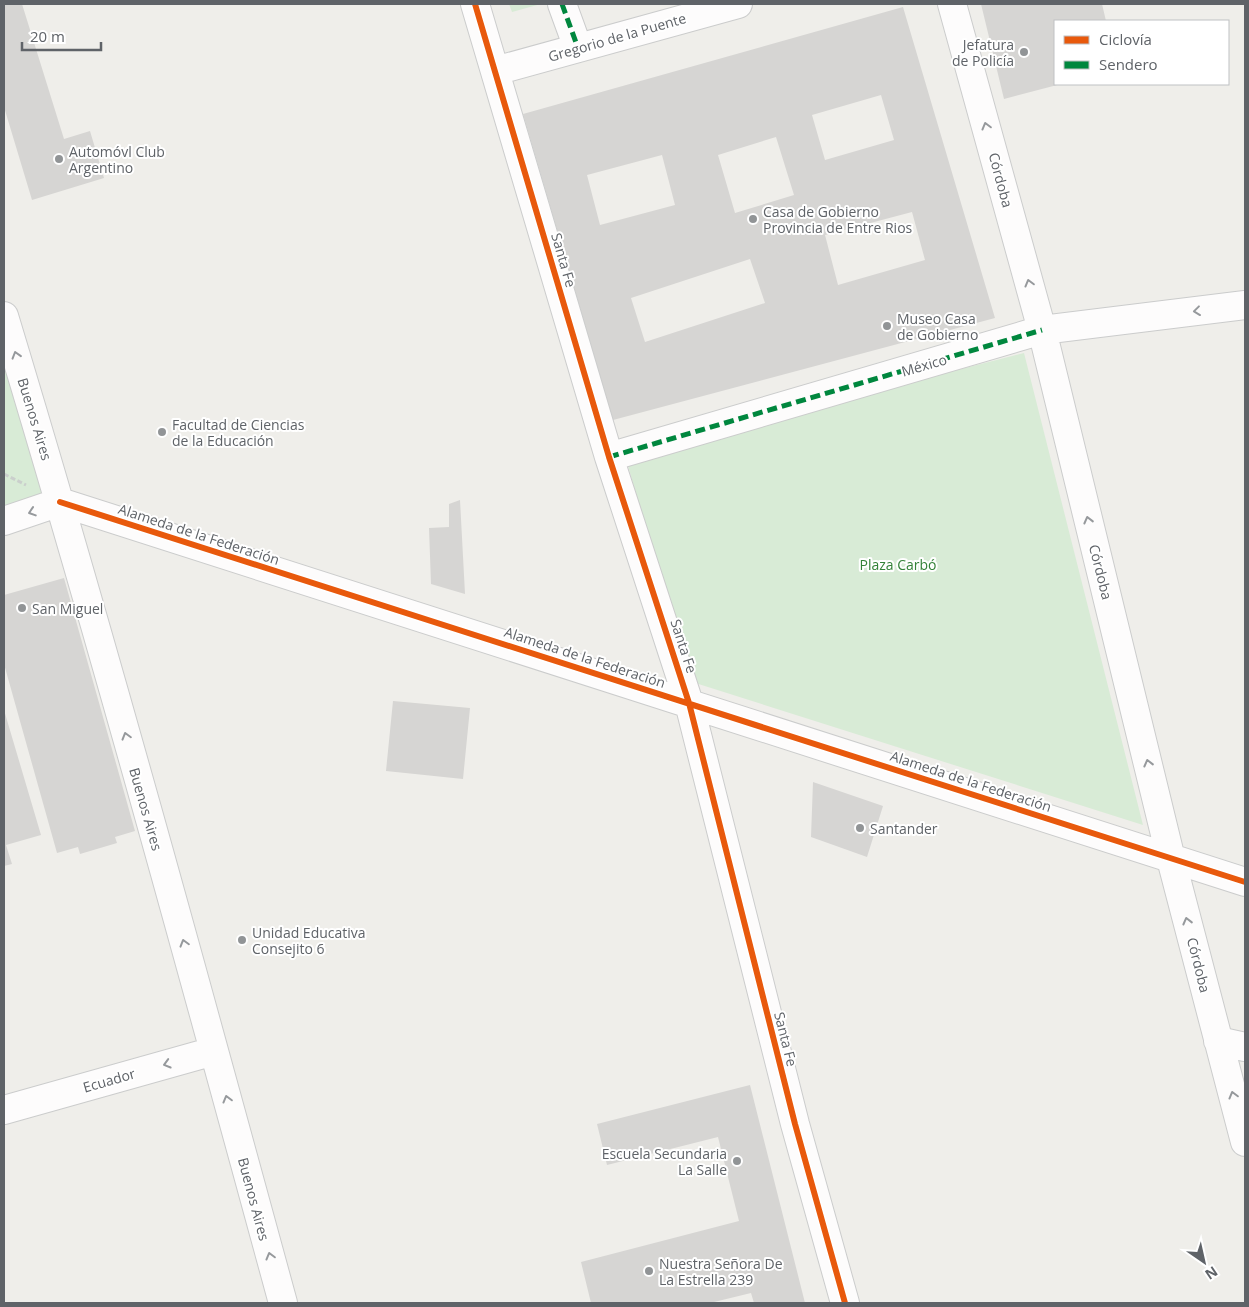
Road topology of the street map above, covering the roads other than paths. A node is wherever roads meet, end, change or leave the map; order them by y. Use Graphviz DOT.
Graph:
graph roads {
  1 [pos="475,4"];
  2 [pos="562,4"];
  3 [pos="738,4"];
  4 [pos="952,4"];
  5 [pos="578,48"];
  6 [pos="495,71"];
  7 [pos="1245,305"];
  8 [pos="4,316"];
  9 [pos="1042,330"];
  10 [pos="608,457"];
  11 [pos="60,502"];
  12 [pos="4,521"];
  13 [pos="689,703"];
  14 [pos="1172,859"];
  15 [pos="1245,882"];
  16 [pos="1218,1041"];
  17 [pos="1245,1047"];
  18 [pos="214,1050"];
  19 [pos="4,1110"];
  20 [pos="1245,1142"];
  21 [pos="283,1303"];
  22 [pos="846,1303"];
  1 -- 6 [label="street, Santa Fe"];
  2 -- 5 [label="street"];
  3 -- 5 [label="street, Gregorio de la Puente"];
  9 -- 4 [label="street, Córdoba, one-way"];
  5 -- 6 [label="street, Gregorio de la Puente"];
  6 -- 10 [label="street, Santa Fe"];
  7 -- 9 [label="street, México, one-way"];
  11 -- 8 [label="street, Buenos Aires, one-way"];
  9 -- 10 [label="street, México"];
  14 -- 9 [label="street, Córdoba, one-way"];
  10 -- 13 [label="street, Santa Fe"];
  11 -- 12 [label="street, one-way"];
  11 -- 13 [label="street, Alameda de la Federación"];
  18 -- 11 [label="street, Buenos Aires, one-way"];
  13 -- 14 [label="street, Alameda de la Federación"];
  13 -- 22 [label="street, Santa Fe"];
  14 -- 15 [label="street, Alameda de la Federación"];
  16 -- 14 [label="street, Córdoba, one-way"];
  16 -- 17 [label="street"];
  20 -- 16 [label="street, Córdoba, one-way"];
  18 -- 19 [label="street, Ecuador, one-way"];
  21 -- 18 [label="street, Buenos Aires, one-way"];
}
